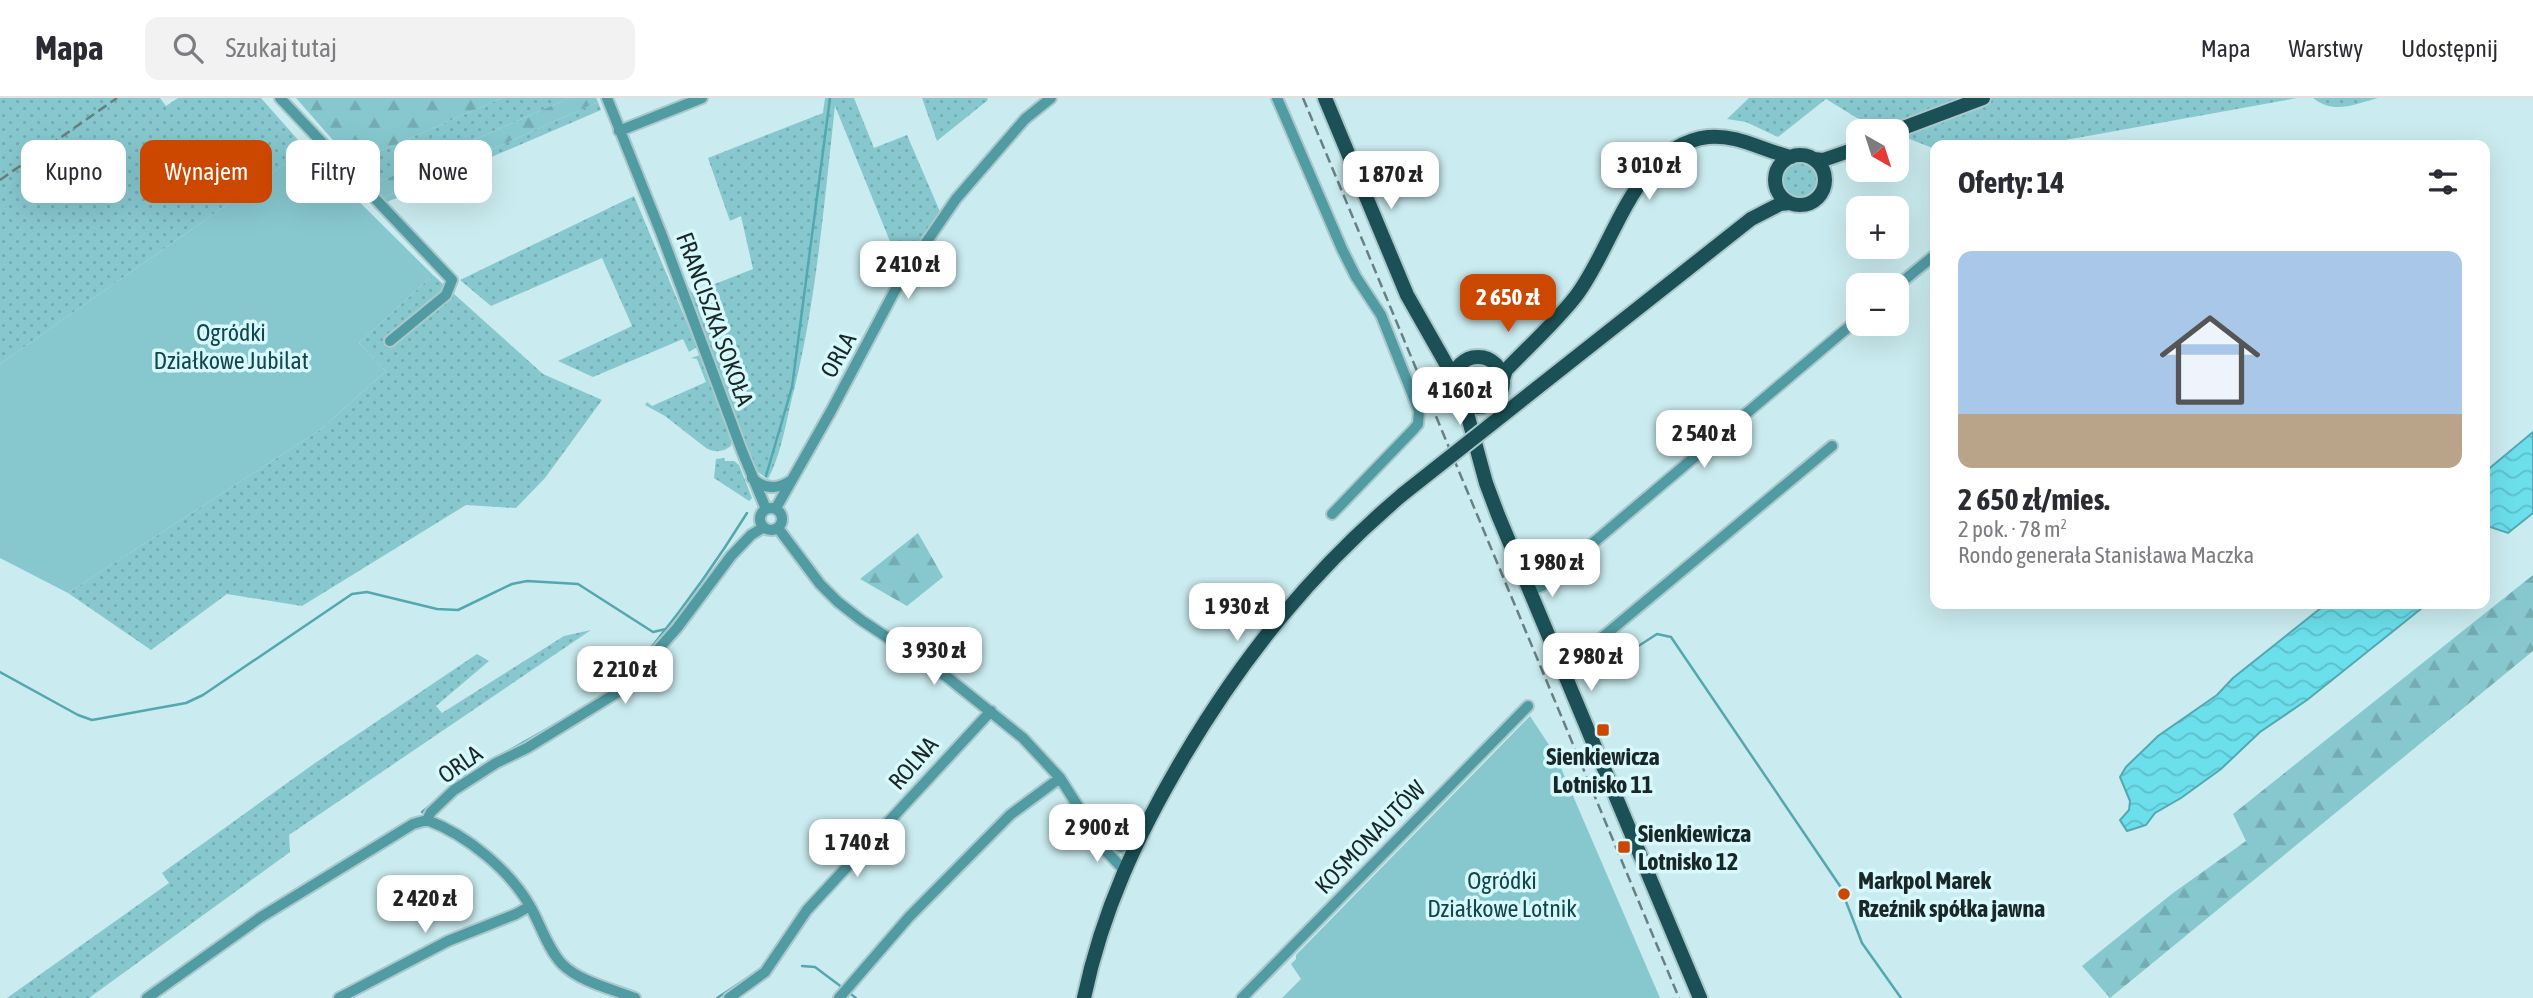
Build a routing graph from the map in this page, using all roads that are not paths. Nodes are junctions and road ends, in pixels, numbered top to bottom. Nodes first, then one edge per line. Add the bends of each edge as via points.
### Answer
1 (279, 98) edge
2 (607, 98) edge
3 (702, 98) edge
4 (1051, 98) edge
5 (1277, 98) edge
6 (1325, 98) edge
7 (1983, 98) edge
8 (1909, 126) edge
9 (619, 131) junction
10 (1754, 145) junction
11 (1846, 153) edge
12 (1791, 157) junction
13 (1846, 158) edge
14 (1814, 159) junction
15 (1776, 179) junction
16 (1825, 180) junction
17 (1790, 203) junction
18 (1751, 219) junction
19 (1930, 259) edge
20 (1909, 276) edge
21 (1846, 329) edge
22 (1432, 337) junction
23 (1536, 338) junction
24 (390, 341) dead end
25 (1468, 359) junction
26 (1490, 360) junction
27 (1453, 376) junction
28 (1503, 379) junction
29 (1464, 402) junction
30 (1487, 405) junction
31 (1476, 442) junction
32 (1832, 446) dead end
33 (752, 478) junction
34 (793, 479) junction
35 (771, 508) junction
36 (1332, 514) dead end
37 (764, 527) junction
38 (778, 528) junction
39 (1530, 591) junction
40 (1563, 670) junction
41 (1528, 706) dead end
42 (991, 711) junction
43 (1060, 778) junction
44 (427, 820) junction
45 (1102, 842) junction
46 (1136, 843) junction
47 (1124, 870) junction
48 (530, 906) junction
49 (147, 998) edge
50 (339, 998) edge
51 (635, 998) edge
52 (729, 998) edge
53 (839, 998) edge
54 (1084, 998) edge
55 (1242, 998) edge
56 (1699, 998) edge

1 - 24 street via 453,279 446,295
2 - 9 street, FRANCISZKA SOKOŁA
3 - 9 street
4 - 34 street, ORLA via 1025,119 957,199 901,279
5 - 36 street via 1342,249 1381,314 1420,418
6 - 22 main road via 1407,295
7 - 8 main road
9 - 33 street, FRANCISZKA SOKOŁA
10 - 12 main road
10 - 15 main road via 1773,165
10 - 23 main road via 1710,137 1683,144 1660,159 1638,187 1581,288
11 - 14 main road
12 - 14 main road
12 - 15 main road via 1781,164
13 - 16 main road
14 - 16 main road
15 - 17 main road via 1781,196
15 - 18 main road via 1772,194
16 - 17 main road via 1814,201
17 - 18 main road
18 - 46 main road, bridge via 1403,494 1330,561 1237,672
19 - 20 street
21 - 39 street via 1542,586
22 - 25 main road
22 - 27 main road
23 - 26 main road
23 - 28 main road
25 - 26 main road
25 - 27 main road
26 - 28 main road
27 - 29 main road via 1456,394
28 - 30 main road via 1501,391
29 - 30 main road
29 - 31 main road
30 - 31 main road via 1481,412
31 - 39 main road via 1486,483
32 - 40 street
33 - 34 street via 774,488
33 - 35 street, FRANCISZKA SOKOŁA
34 - 35 street, ORLA
35 - 37 street via 760,517
35 - 38 street via 782,517
37 - 38 street
37 - 44 street, ORLA via 731,556 623,689 454,790
38 - 42 street via 838,602
39 - 40 main road
40 - 56 main road
41 - 55 street, KOSMONAUTÓW
42 - 43 street
42 - 52 street, ROLNA via 807,910 771,965
43 - 45 street
43 - 53 street via 1010,815 909,917
44 - 48 street via 497,864
44 - 49 street, ORLA via 413,824 261,917
45 - 46 street via 1121,847
45 - 47 street
46 - 47 main road
47 - 54 main road via 1093,957
48 - 50 street via 448,941
48 - 51 street via 562,964 575,974

